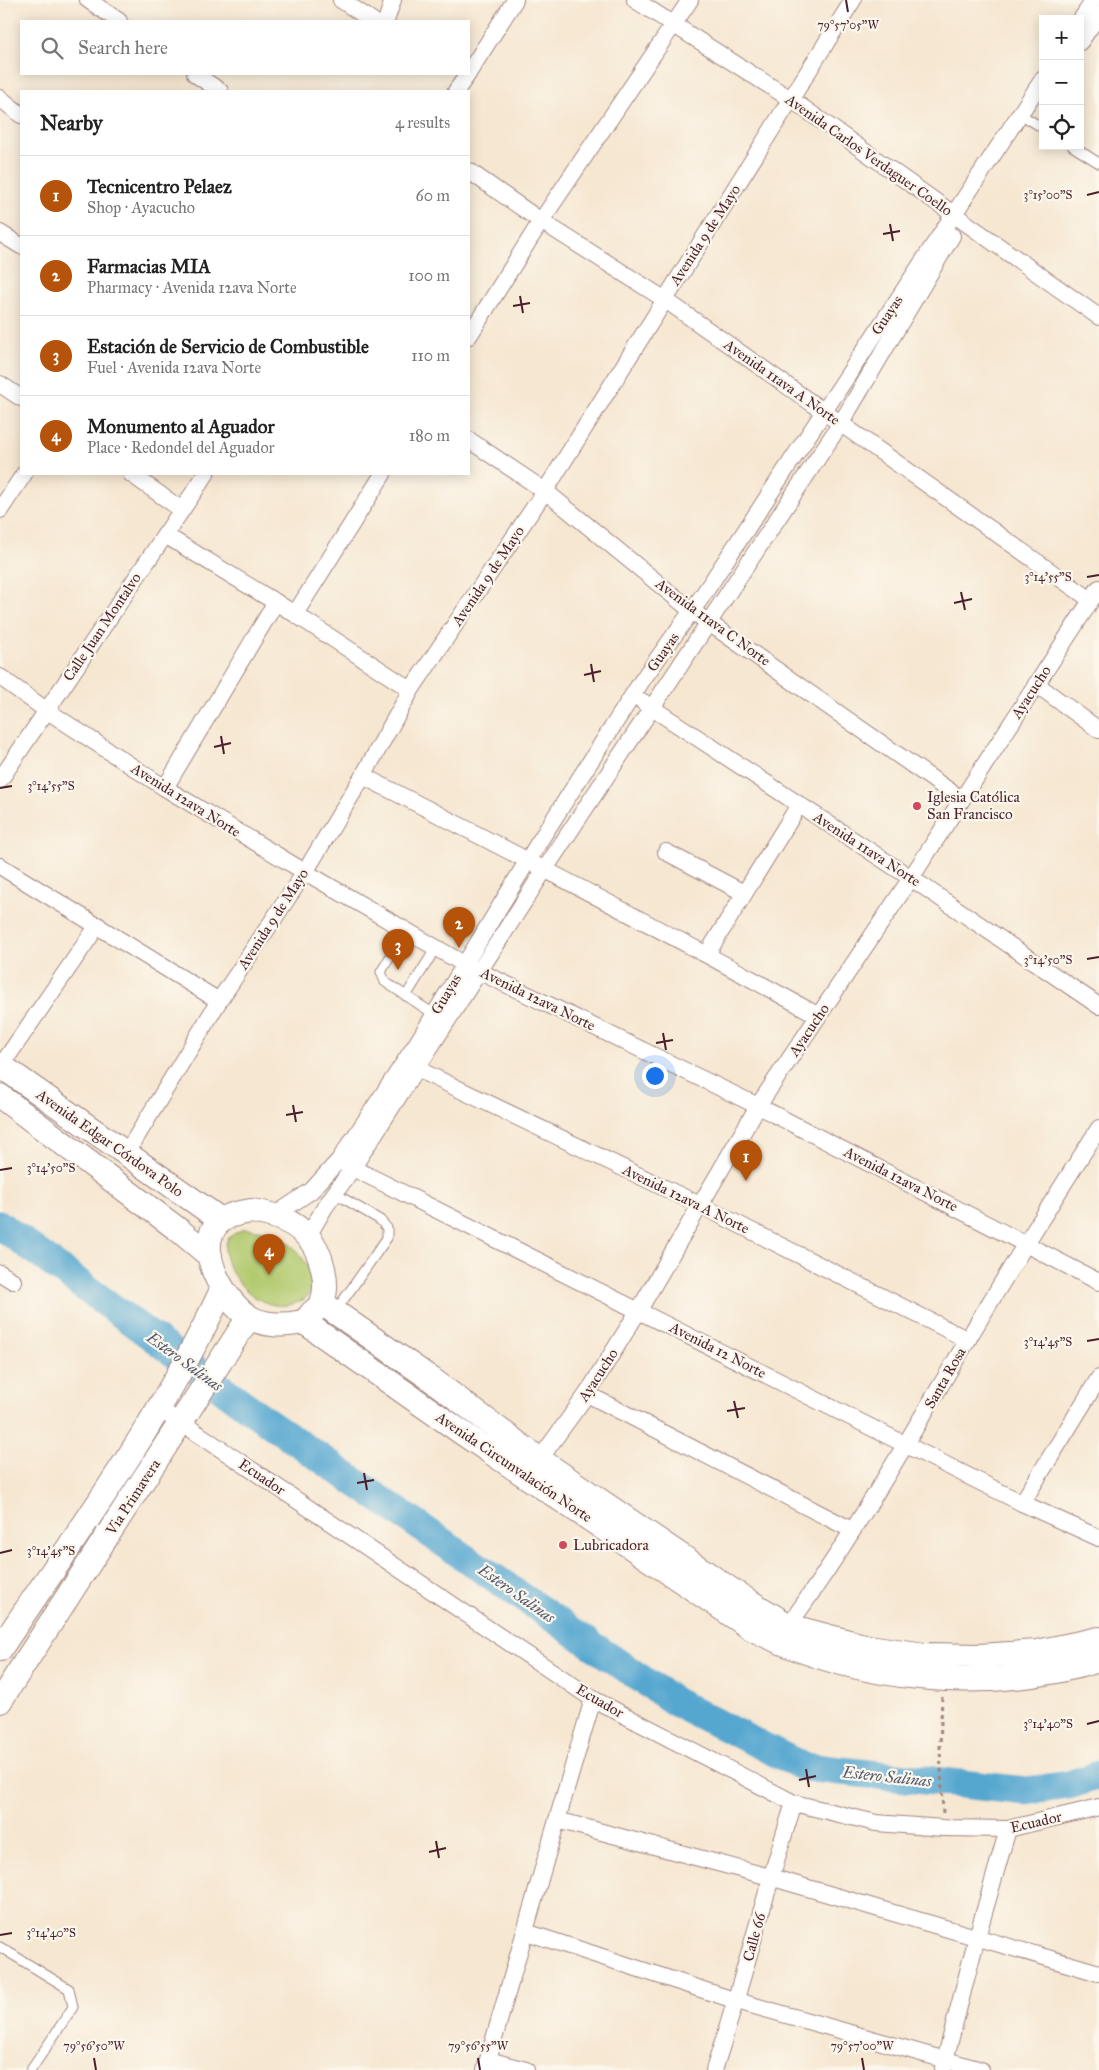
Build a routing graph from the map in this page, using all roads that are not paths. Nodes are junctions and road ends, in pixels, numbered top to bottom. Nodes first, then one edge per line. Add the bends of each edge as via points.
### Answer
1 (88, 0) edge
2 (341, 0) edge
3 (393, 0) edge
4 (516, 0) edge
5 (635, 0) edge
6 (690, 0) edge
7 (853, 0) edge
8 (1095, 5) edge
9 (1084, 17) edge
10 (118, 20) edge
11 (371, 20) edge
12 (386, 20) edge
13 (675, 24) junction
14 (1084, 32) edge
15 (470, 66) edge
16 (196, 75) edge
17 (1039, 86) edge
18 (219, 90) edge
19 (0, 98) edge
20 (792, 100) junction
21 (1039, 103) edge
22 (20, 113) edge
23 (1028, 119) junction
24 (1039, 126) edge
25 (1078, 150) edge
26 (1099, 163) edge
27 (470, 172) edge
28 (958, 218) junction
29 (541, 221) junction
30 (0, 233) edge
31 (20, 245) edge
32 (664, 299) junction
33 (1099, 317) edge
34 (470, 334) edge
35 (0, 384) edge
36 (20, 397) edge
37 (824, 412) junction
38 (841, 423) junction
39 (470, 441) edge
40 (23, 475) edge
41 (132, 475) edge
42 (205, 475) edge
43 (382, 475) edge
44 (545, 491) junction
45 (0, 510) edge
46 (182, 510) junction
47 (165, 535) junction
48 (1095, 594) edge
49 (276, 602) junction
50 (692, 610) junction
51 (295, 614) junction
52 (708, 621) junction
53 (0, 677) edge
54 (1036, 684) junction
55 (411, 690) junction
56 (632, 696) junction
57 (653, 708) junction
58 (46, 710) junction
59 (1099, 730) edge
60 (363, 776) junction
61 (0, 780) edge
62 (165, 788) junction
63 (961, 799) junction
64 (799, 805) junction
65 (666, 852) dead end
66 (528, 860) junction
67 (0, 866) edge
68 (545, 869) junction
69 (304, 872) junction
70 (911, 878) junction
71 (744, 893) junction
72 (98, 926) junction
73 (406, 930) junction
74 (436, 948) junction
75 (706, 954) junction
76 (464, 964) junction
77 (481, 971) junction
78 (406, 996) junction
79 (219, 1001) junction
80 (1099, 1006) edge
81 (434, 1014) junction
82 (819, 1016) junction
83 (411, 1064) junction
84 (0, 1066) edge
85 (0, 1096) edge
86 (758, 1106) junction
87 (1099, 1128) edge
88 (126, 1154) junction
89 (346, 1164) junction
90 (336, 1194) junction
91 (700, 1205) junction
92 (275, 1215) junction
93 (221, 1220) junction
94 (308, 1236) junction
95 (1026, 1243) junction
96 (210, 1256) junction
97 (1099, 1282) edge
98 (222, 1290) junction
99 (329, 1308) junction
100 (639, 1310) junction
101 (249, 1318) junction
102 (304, 1322) junction
103 (968, 1340) junction
104 (1099, 1378) edge
105 (586, 1394) junction
106 (158, 1409) junction
107 (182, 1423) junction
108 (906, 1444) junction
109 (533, 1468) junction
110 (1022, 1502) junction
111 (852, 1530) junction
112 (1099, 1538) edge
113 (783, 1634) junction
114 (1099, 1639) edge
115 (0, 1649) edge
116 (1099, 1660) edge
117 (593, 1699) junction
118 (0, 1702) edge
119 (794, 1803) junction
120 (1099, 1807) edge
121 (557, 1820) junction
122 (1008, 1829) junction
123 (770, 1877) junction
124 (526, 1932) junction
125 (977, 1937) junction
126 (0, 1946) edge
127 (1099, 1973) edge
128 (737, 2001) junction
129 (487, 2065) edge
130 (944, 2065) edge
131 (31, 2070) edge
132 (526, 2070) edge
133 (714, 2070) edge
134 (982, 2070) edge

1 - 10 street
2 - 11 street
3 - 12 street
4 - 15 street
5 - 13 street, Avenida Carlos Verdaguer Coello
6 - 13 street
7 - 20 street, Avenida 9 de Mayo
8 - 9 street
8 - 14 street
13 - 20 street, Avenida Carlos Verdaguer Coello
13 - 29 street
16 - 18 street
17 - 28 street, Guayas
19 - 22 street
20 - 28 street, Avenida Carlos Verdaguer Coello
20 - 32 street, Avenida 9 de Mayo
21 - 23 street, Guayas
23 - 24 lane
23 - 28 street, Guayas
25 - 26 lane
27 - 29 street, Avenida 11ava A Norte
28 - 33 street, Avenida Carlos Verdaguer Coello
28 - 37 street, Guayas
28 - 38 street, Guayas
29 - 32 street, Avenida 11ava A Norte
29 - 34 street
30 - 31 street
32 - 37 street, Avenida 11ava A Norte
32 - 44 street, Avenida 9 de Mayo
35 - 36 street
37 - 38 street, Avenida 11ava A Norte
37 - 50 street, Guayas
38 - 48 street, Avenida 11ava A Norte
38 - 52 street, Guayas
39 - 44 street, Avenida 11ava C Norte
40 - 45 street
41 - 46 street
42 - 46 street, Calle Juan Montalvo
43 - 51 street
44 - 50 street, Avenida 11ava C Norte
44 - 55 street, Avenida 9 de Mayo
46 - 47 street, Calle Juan Montalvo
47 - 49 street
47 - 58 street, Calle Juan Montalvo
48 - 54 street, Ayacucho
49 - 51 street
49 - 62 street
50 - 52 street, Avenida 11ava C Norte
50 - 56 street, Guayas
51 - 55 street
52 - 57 street, Guayas
52 - 63 street, Avenida 11ava C Norte
53 - 58 street, Avenida 12ava Norte
54 - 59 street
54 - 63 street, Ayacucho
55 - 60 street, Avenida 9 de Mayo
56 - 57 street, Avenida 11ava Norte
56 - 66 street, Guayas
57 - 64 street, Avenida 11ava Norte
57 - 68 street, Guayas
58 - 61 street, Calle Juan Montalvo
58 - 62 street, Avenida 12ava Norte
60 - 66 street
60 - 69 street, Avenida 9 de Mayo
62 - 69 street, Avenida 12ava Norte
63 - 70 street, Ayacucho
64 - 70 street, Avenida 11ava Norte
64 - 71 street
65 - 71 street
66 - 68 street
66 - 76 street, Guayas
67 - 72 street
68 - 75 street
68 - 77 street, Guayas
69 - 73 street, Avenida 12ava Norte
69 - 79 street, Avenida 9 de Mayo
70 - 80 street, Avenida 11ava Norte
70 - 82 street, Ayacucho
71 - 75 street
72 - 79 street
72 - 84 street
73 - 74 street, Avenida 12ava Norte
73 - 78 lane via 381,972 385,982
74 - 76 street, Avenida 12ava Norte
74 - 78 lane
75 - 82 street
76 - 77 street, Avenida 12ava Norte
76 - 81 street, Guayas
77 - 83 street, Guayas
77 - 86 street, Avenida 12ava Norte
78 - 81 lane
79 - 88 street, Avenida 9 de Mayo
81 - 83 street, Guayas
82 - 86 street, Ayacucho
83 - 89 street, Guayas
83 - 91 street, Avenida 12ava A Norte
84 - 88 main road, Avenida Edgar Córdova Polo
85 - 96 main road, Avenida Edgar Córdova Polo
86 - 91 street, Ayacucho
86 - 95 street, Avenida 12ava Norte
87 - 95 street, Santa Rosa
88 - 93 main road, Avenida Edgar Córdova Polo
89 - 90 street, Guayas
89 - 92 street, Guayas
89 - 100 street, Avenida 12 Norte
90 - 94 street, Guayas
90 - 99 lane via 380,1220 387,1228 387,1238
91 - 100 street, Ayacucho
91 - 103 street, Avenida 12ava A Norte
92 - 93 main road via 251,1211
92 - 94 main road
93 - 96 main road via 210,1236
94 - 99 main road via 321,1262
95 - 97 street, Avenida 12ava Norte
95 - 103 street, Santa Rosa
96 - 98 main road
98 - 101 main road
98 - 106 main road, Via Primavera via 204,1330
99 - 102 main road
99 - 109 main road, Avenida Circunvalación Norte
100 - 105 street, Ayacucho
100 - 108 street, Avenida 12 Norte
101 - 102 main road via 265,1323
101 - 107 main road, Via Primavera
102 - 109 main road, Avenida Circunvalación Norte
103 - 108 street, Santa Rosa
104 - 110 street
105 - 109 street, Ayacucho
105 - 111 street
106 - 107 street, Ecuador
106 - 115 main road, Via Primavera
107 - 117 street, Ecuador
107 - 118 main road, Via Primavera
108 - 110 street, Avenida 12 Norte
108 - 111 street, Santa Rosa
109 - 113 main road, Avenida Circunvalación Norte via 734,1592
110 - 112 street, Avenida 12 Norte
111 - 113 street, Santa Rosa
113 - 114 main road, Avenida Circunvalación Norte via 925,1655 980,1656 1037,1652
113 - 116 main road, Avenida Circunvalación Norte via 825,1658 943,1679 1004,1679
117 - 119 street, Ecuador
117 - 121 street
119 - 122 street, Ecuador via 876,1823
119 - 123 street, Calle 66
120 - 122 street, Ecuador
121 - 123 street
121 - 124 street
122 - 125 street
123 - 125 street
123 - 128 street, Calle 66
124 - 128 street
124 - 129 street
125 - 127 street
125 - 130 street
126 - 131 lane via 69,1989 73,2007
128 - 130 street
128 - 133 street, Calle 66
129 - 132 street
130 - 134 street

